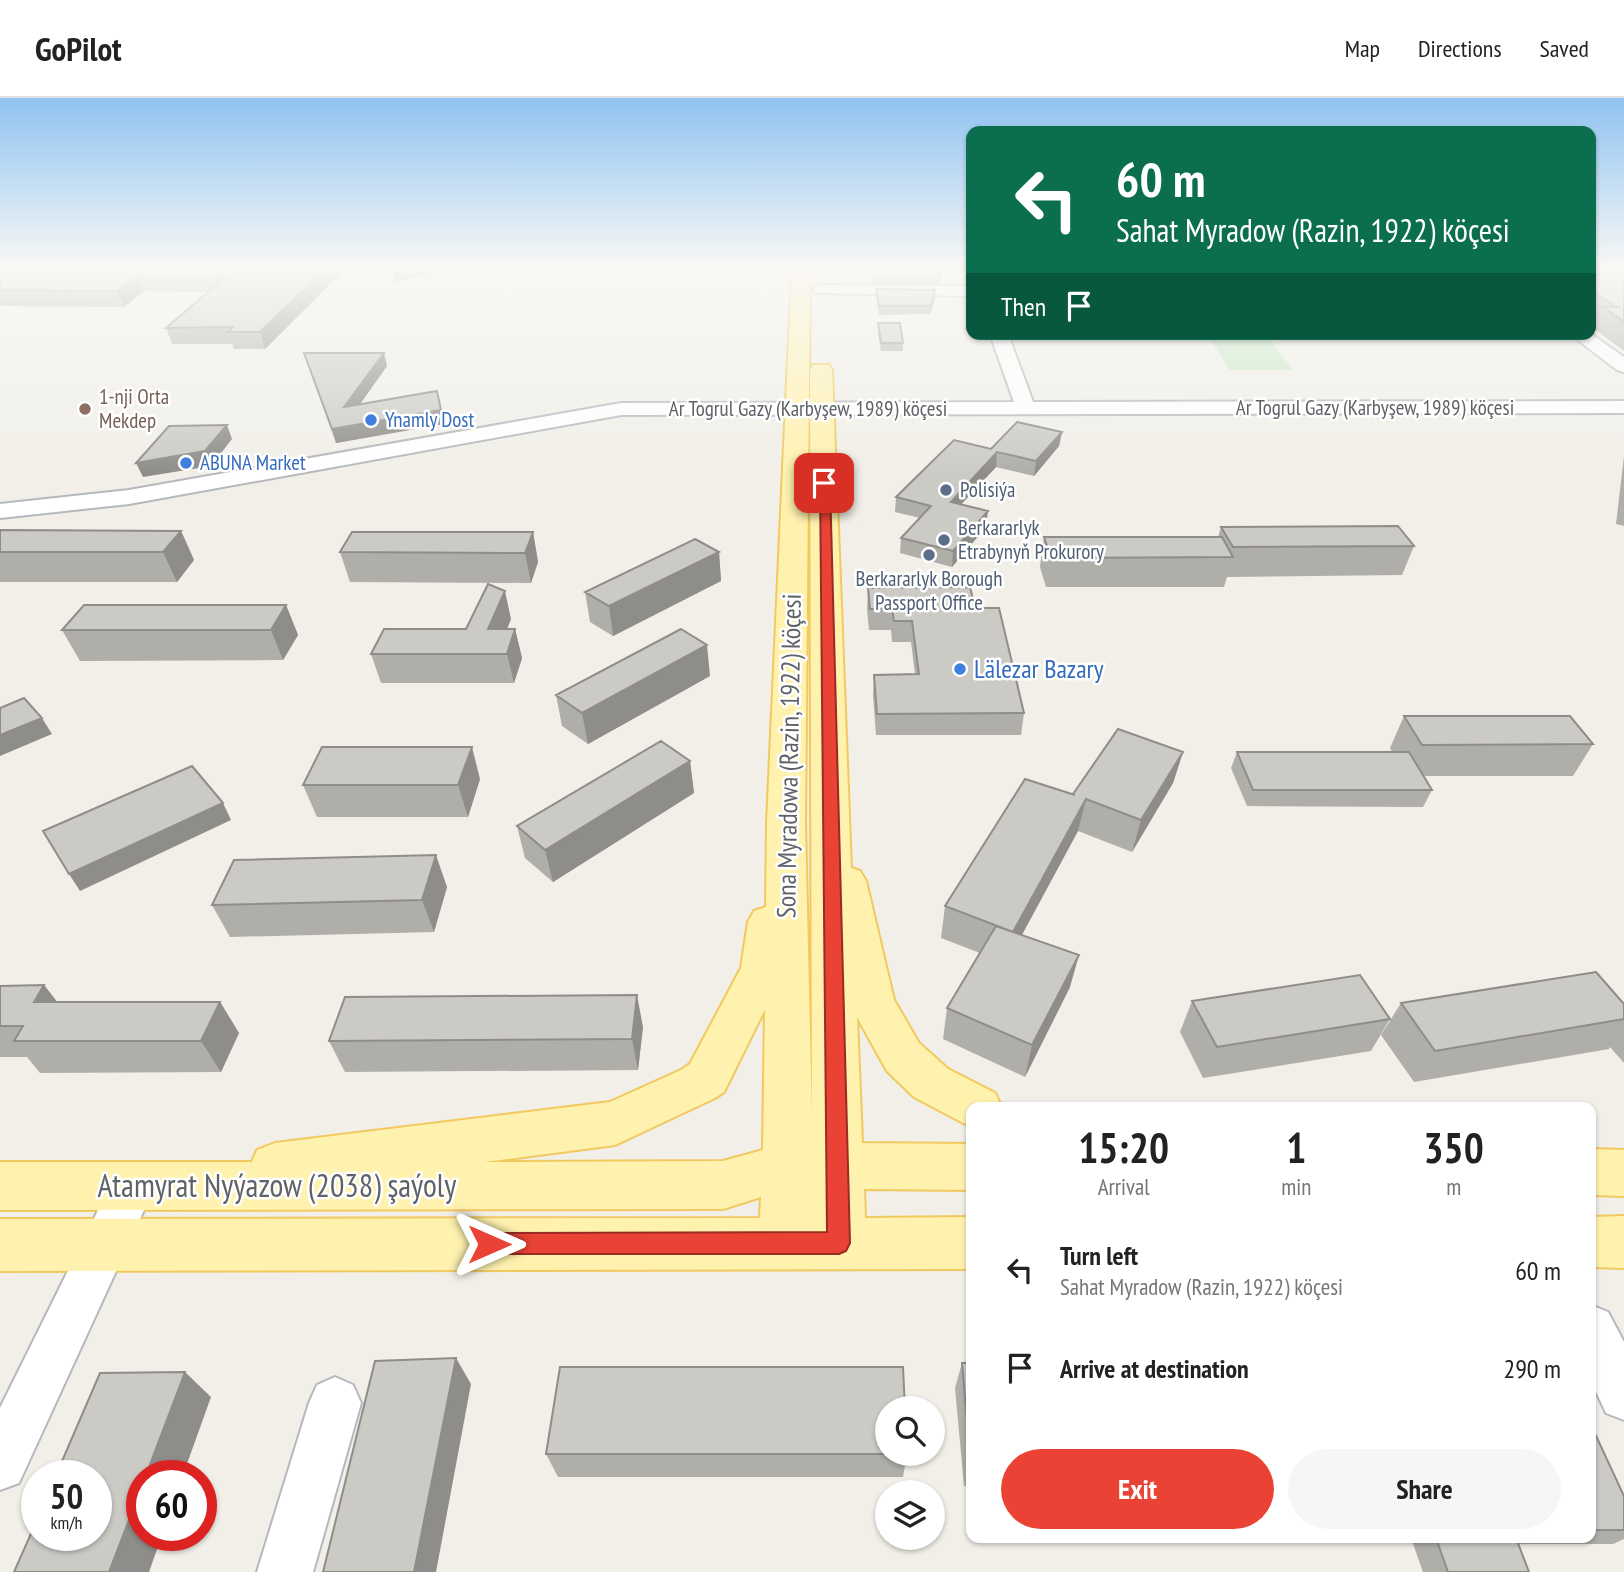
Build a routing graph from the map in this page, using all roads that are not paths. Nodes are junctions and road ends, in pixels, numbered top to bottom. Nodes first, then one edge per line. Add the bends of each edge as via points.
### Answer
1 (812, 338) edge
2 (1001, 340) edge
3 (1587, 340) edge
4 (1624, 366) edge
5 (1624, 407) edge
6 (808, 409) junction
7 (1026, 409) junction
8 (0, 511) edge
9 (808, 824) junction
10 (967, 1102) edge
11 (788, 1166) junction
12 (837, 1166) junction
13 (966, 1167) edge
14 (1596, 1172) edge
15 (1624, 1172) edge
16 (0, 1186) edge
17 (133, 1186) junction
18 (1596, 1242) edge
19 (1624, 1242) edge
20 (785, 1243) junction
21 (839, 1243) junction
22 (966, 1243) edge
23 (0, 1245) edge
24 (105, 1245) junction
25 (1596, 1339) edge
26 (1624, 1395) edge
27 (335, 1403) dead end
28 (0, 1464) edge
29 (285, 1572) edge

1 - 6 main road, Sona Myradowa (Razin, 1922) köçesi
2 - 7 street
3 - 4 street
5 - 7 street, Ar Togrul Gazy (Karbyşew, 1989) köçesi
6 - 7 street, Ar Togrul Gazy (Karbyşew, 1989) köçesi
6 - 8 street, Ar Togrul Gazy (Karbyşew, 1989) köçesi via 621,409 129,497
6 - 9 main road, Sona Myradowa (Razin, 1922) köçesi
9 - 10 main road via 852,899 872,1003 902,1057 931,1083
9 - 11 main road, Sona Myradowa (Razin, 1922) köçesi
9 - 12 main road
9 - 17 main road via 763,968 707,1077 698,1084 615,1123
11 - 12 main road, Atamyrat Nyýazow (2038) şaýoly
11 - 17 main road, Atamyrat Nyýazow (2038) şaýoly via 723,1185
11 - 20 main road, Sona Myradowa (Razin, 1922) köçesi
12 - 13 main road, Atamyrat Nyýazow (2038) şaýoly
12 - 21 main road
14 - 15 main road
16 - 17 main road, Atamyrat Nyýazow (2038) şaýoly
17 - 24 street
18 - 19 main road
20 - 21 main road, Atamyrat Nyýazow (2038) şaýoly
20 - 24 main road, Atamyrat Nyýazow (2038) şaýoly
21 - 22 main road, Atamyrat Nyýazow (2038) şaýoly
23 - 24 main road, Atamyrat Nyýazow (2038) şaýoly
24 - 28 street
25 - 26 street
27 - 29 street

